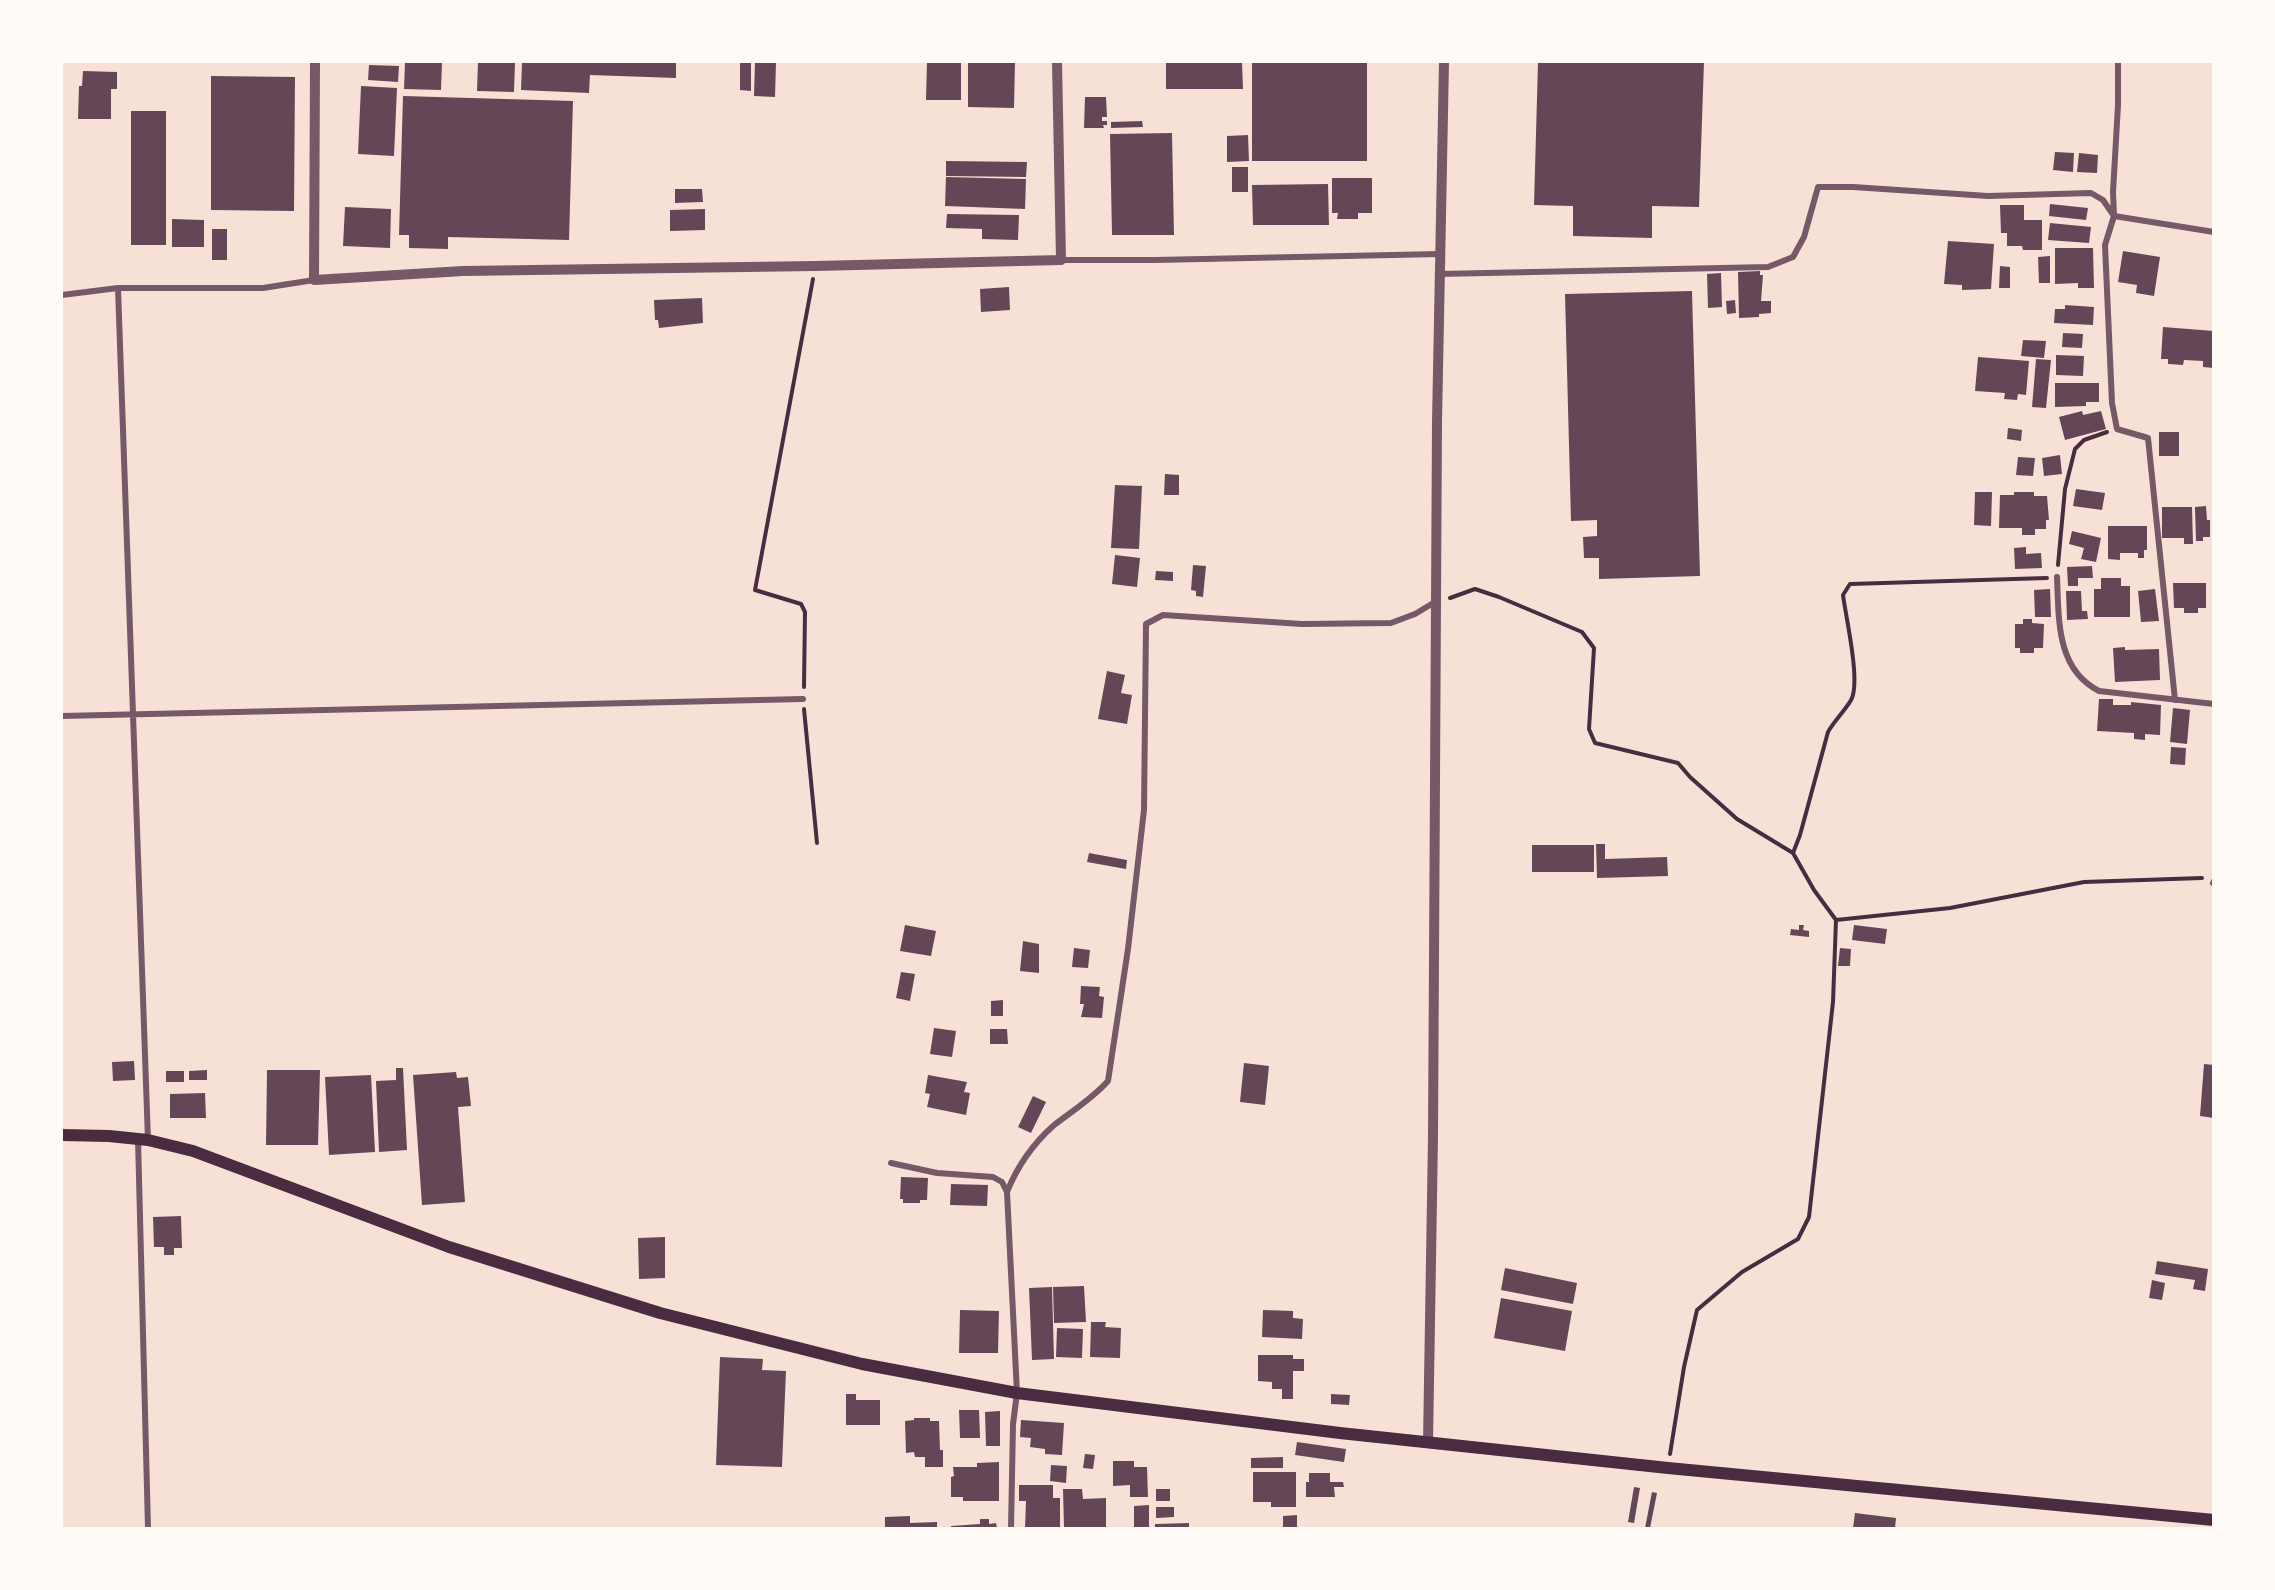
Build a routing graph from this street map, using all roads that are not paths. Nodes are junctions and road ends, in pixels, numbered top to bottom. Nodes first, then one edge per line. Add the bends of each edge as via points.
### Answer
1 (315, 62) edge
2 (1057, 62) edge
3 (1444, 62) edge
4 (2118, 62) edge
5 (2114, 216) junction
6 (2214, 232) edge
7 (1440, 254) junction
8 (1061, 260) junction
9 (1439, 274) junction
10 (314, 280) junction
11 (118, 288) junction
12 (62, 295) edge
13 (2057, 577) road end
14 (1435, 603) junction
15 (803, 699) road end
16 (2175, 700) junction
17 (2214, 704) edge
18 (133, 715) junction
19 (62, 716) edge
20 (62, 1135) edge
21 (143, 1140) junction
22 (891, 1163) dead end
23 (1007, 1192) junction
24 (1017, 1393) junction
25 (1428, 1443) junction
26 (2214, 1520) edge
27 (148, 1528) edge
28 (1011, 1528) edge

1 - 10 street
2 - 8 street
3 - 7 street
4 - 5 street
5 - 6 street
5 - 9 street via 2103,200 2091,193 1988,196 1818,187 1804,237 1793,257 1768,267
5 - 16 street via 2105,245 2112,403 2117,429 2148,438
7 - 8 street
7 - 9 street
8 - 10 street via 463,271
9 - 14 street
10 - 11 street via 262,288
11 - 12 street
11 - 18 street
13 - 16 street via 2060,639 2076,674 2085,684 2099,691
14 - 23 street via 1391,623 1302,624 1163,615 1146,624 1144,810 1108,1081 1032,1147
14 - 25 street
15 - 18 street
16 - 17 street
18 - 19 street
18 - 21 street
20 - 21 main road
21 - 24 main road via 193,1151 449,1247 660,1313 861,1364
21 - 27 street
22 - 23 street via 937,1173 993,1177 1002,1182
23 - 24 street
24 - 25 main road
24 - 28 street
25 - 26 main road

